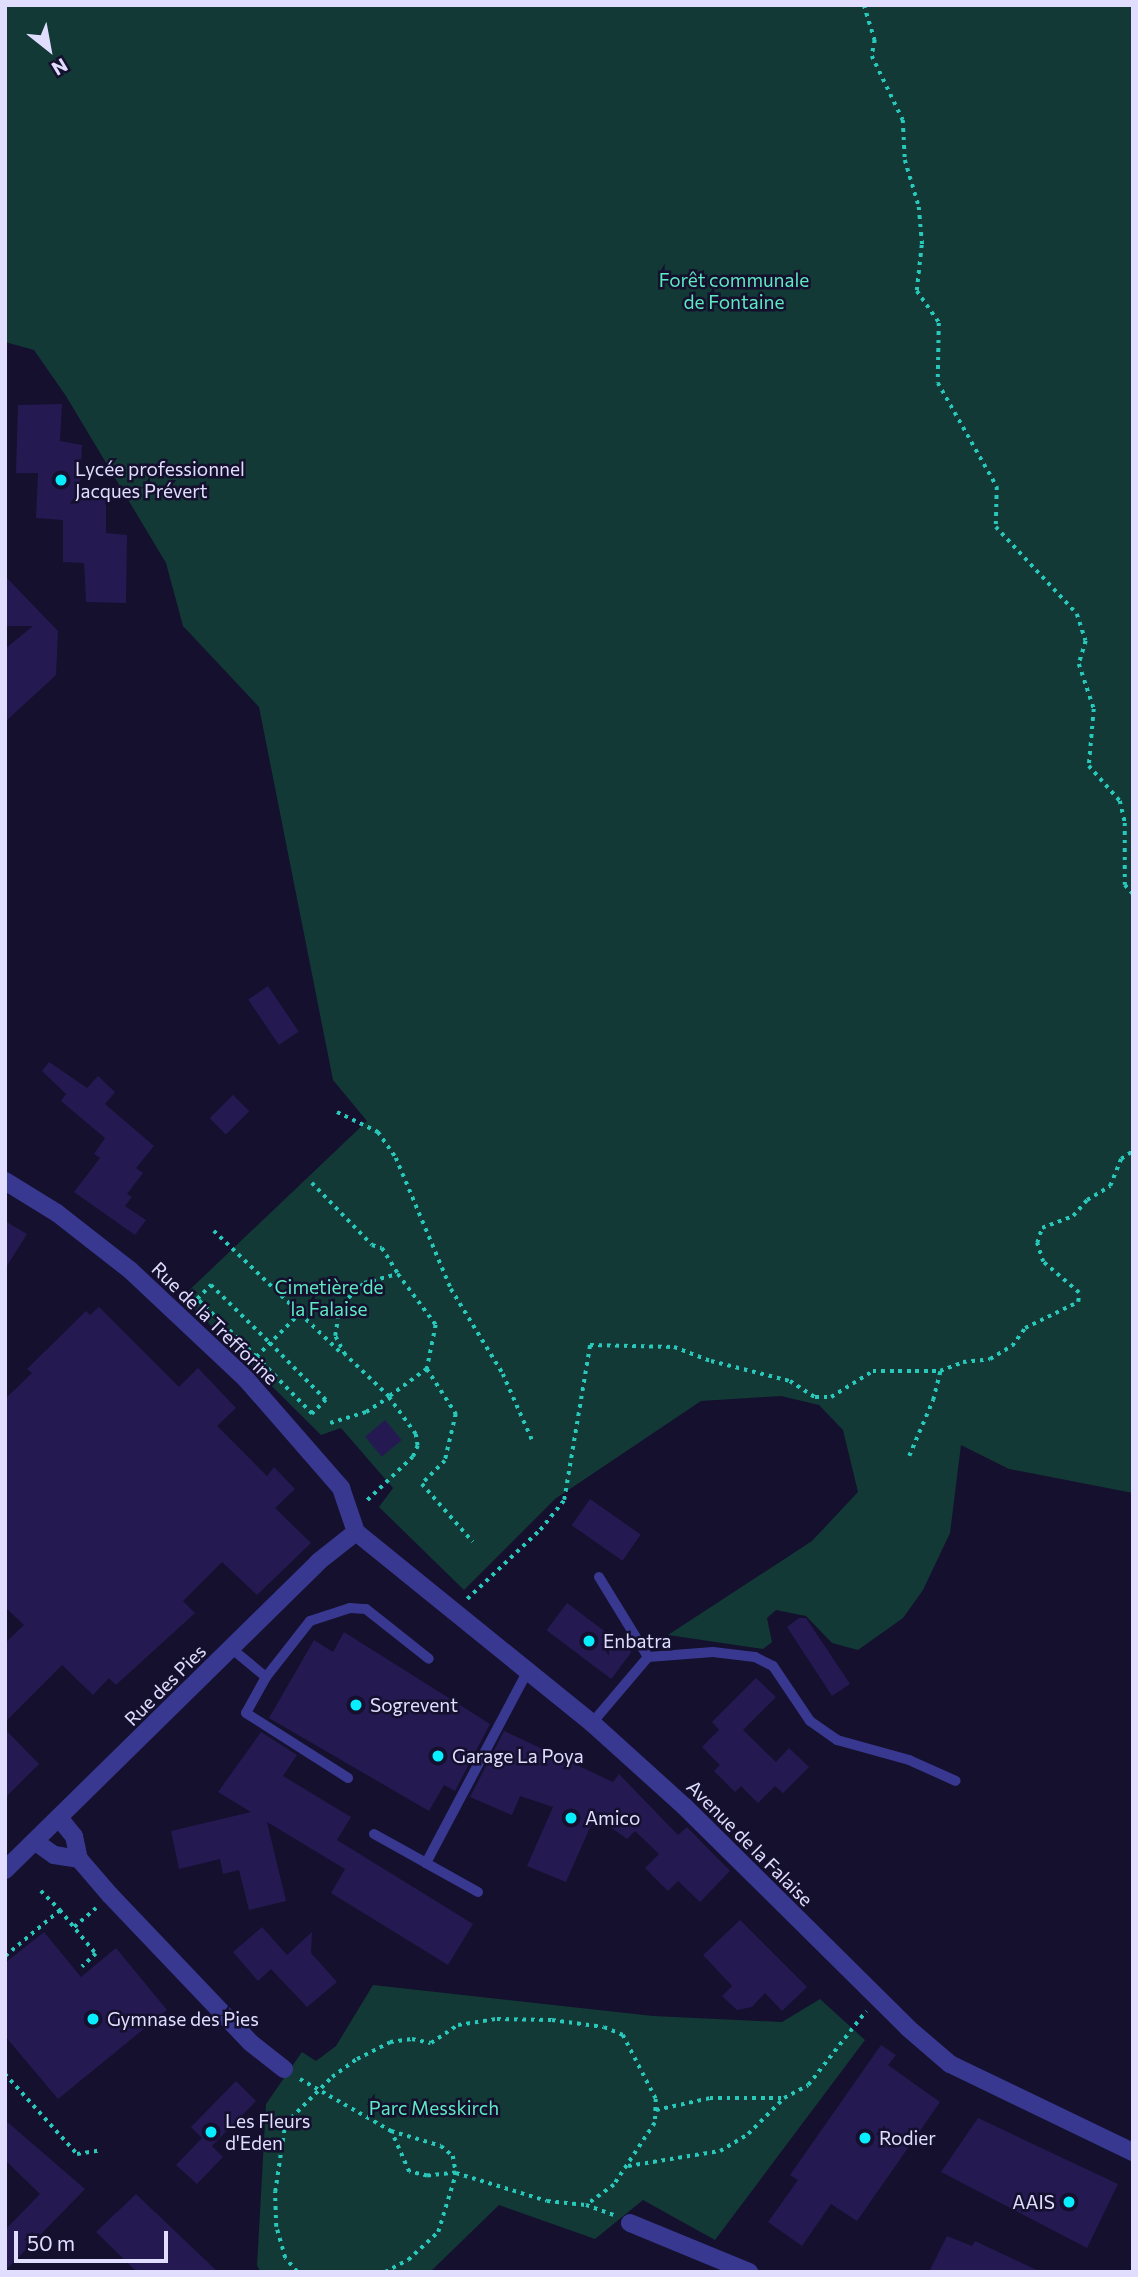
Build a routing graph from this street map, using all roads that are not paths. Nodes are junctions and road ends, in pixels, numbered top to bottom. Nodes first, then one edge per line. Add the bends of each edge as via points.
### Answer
1 (5, 1181) edge
2 (356, 1532) junction
3 (599, 1577) dead end
4 (232, 1649) junction
5 (649, 1657) junction
6 (429, 1659) dead end
7 (527, 1672) junction
8 (266, 1677) junction
9 (593, 1723) junction
10 (348, 1778) dead end
11 (957, 1781) dead end
12 (60, 1819) junction
13 (374, 1834) dead end
14 (37, 1843) junction
15 (79, 1859) junction
16 (426, 1863) junction
17 (5, 1870) edge
18 (478, 1892) dead end
19 (284, 2069) road end
20 (1133, 2152) edge
21 (630, 2223) road end
22 (749, 2272) edge

1 - 2 street, Rue de la Trefforine via 57,1213 130,1270 246,1379 341,1488
2 - 4 street, Rue des Pies via 318,1562
2 - 7 street, Avenue de la Falaise
3 - 5 lane
4 - 8 lane
4 - 12 street, Rue des Pies
5 - 9 lane
5 - 11 lane via 713,1653 755,1657 773,1666 810,1721 837,1740 909,1760
6 - 8 lane via 366,1609 350,1608 310,1621
7 - 9 street, Avenue de la Falaise
7 - 16 lane
8 - 10 lane via 246,1713
9 - 20 street, Avenue de la Falaise via 950,2064
12 - 14 street, Rue des Pies
12 - 15 street via 74,1836
13 - 16 lane
14 - 15 street via 54,1855
14 - 17 street, Rue des Pies
15 - 19 street via 251,2043
16 - 18 lane
21 - 22 street

